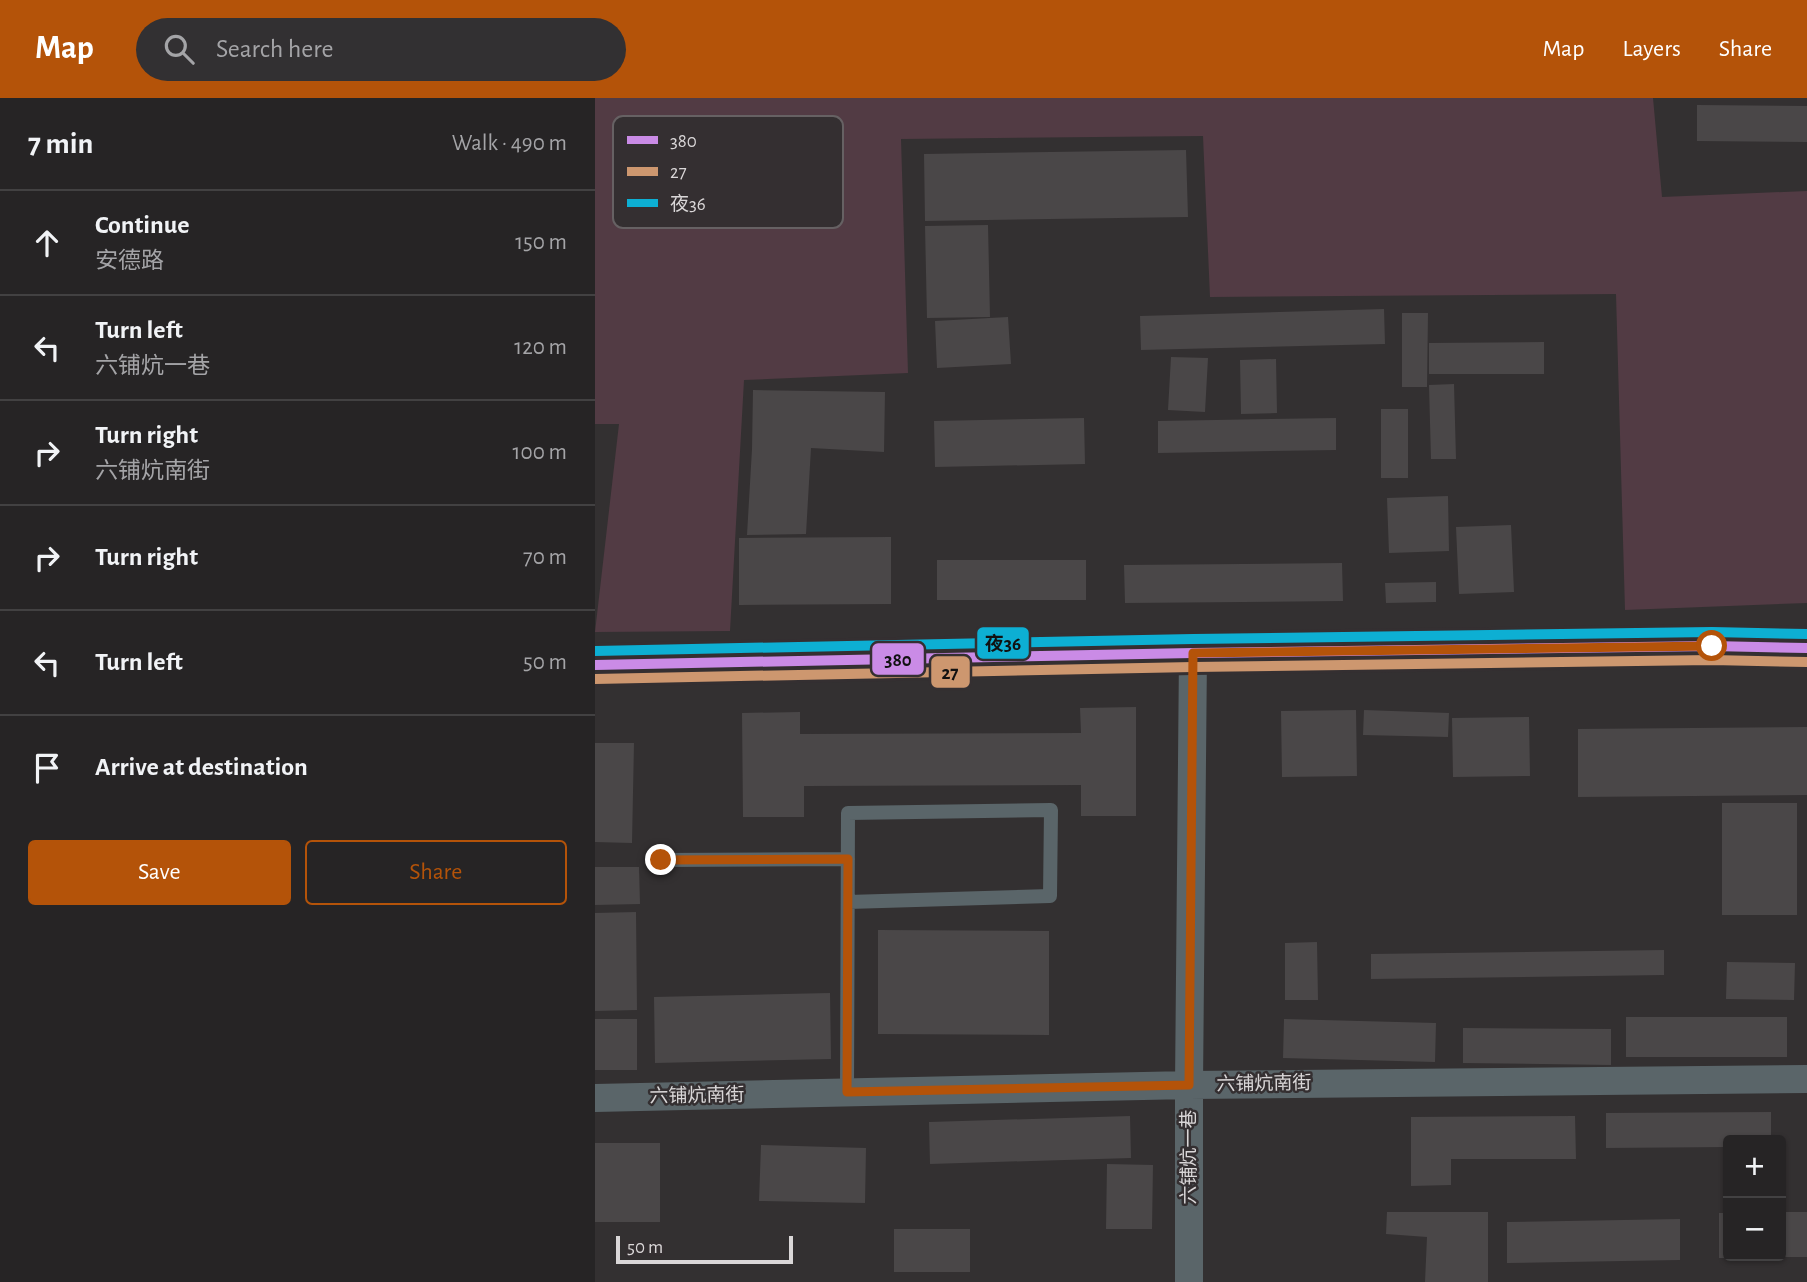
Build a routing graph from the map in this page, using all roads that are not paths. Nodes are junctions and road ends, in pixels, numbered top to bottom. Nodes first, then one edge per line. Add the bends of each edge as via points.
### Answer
1 (1807, 648) edge
2 (1193, 653) junction
3 (595, 665) edge
4 (848, 859) junction
5 (661, 860) dead end
6 (848, 902) junction
7 (1807, 1079) edge
8 (1189, 1085) junction
9 (847, 1092) junction
10 (595, 1098) edge
11 (1189, 1282) edge

1 - 2 street
2 - 3 street
2 - 8 street, 六铺炕一巷
4 - 5 lane
4 - 6 lane
4 - 6 lane via 848,813 1051,810 1050,896
6 - 9 lane
7 - 8 street, 六铺炕南街
8 - 9 street, 六铺炕南街
8 - 11 street, 六铺炕一巷
9 - 10 street, 六铺炕南街

